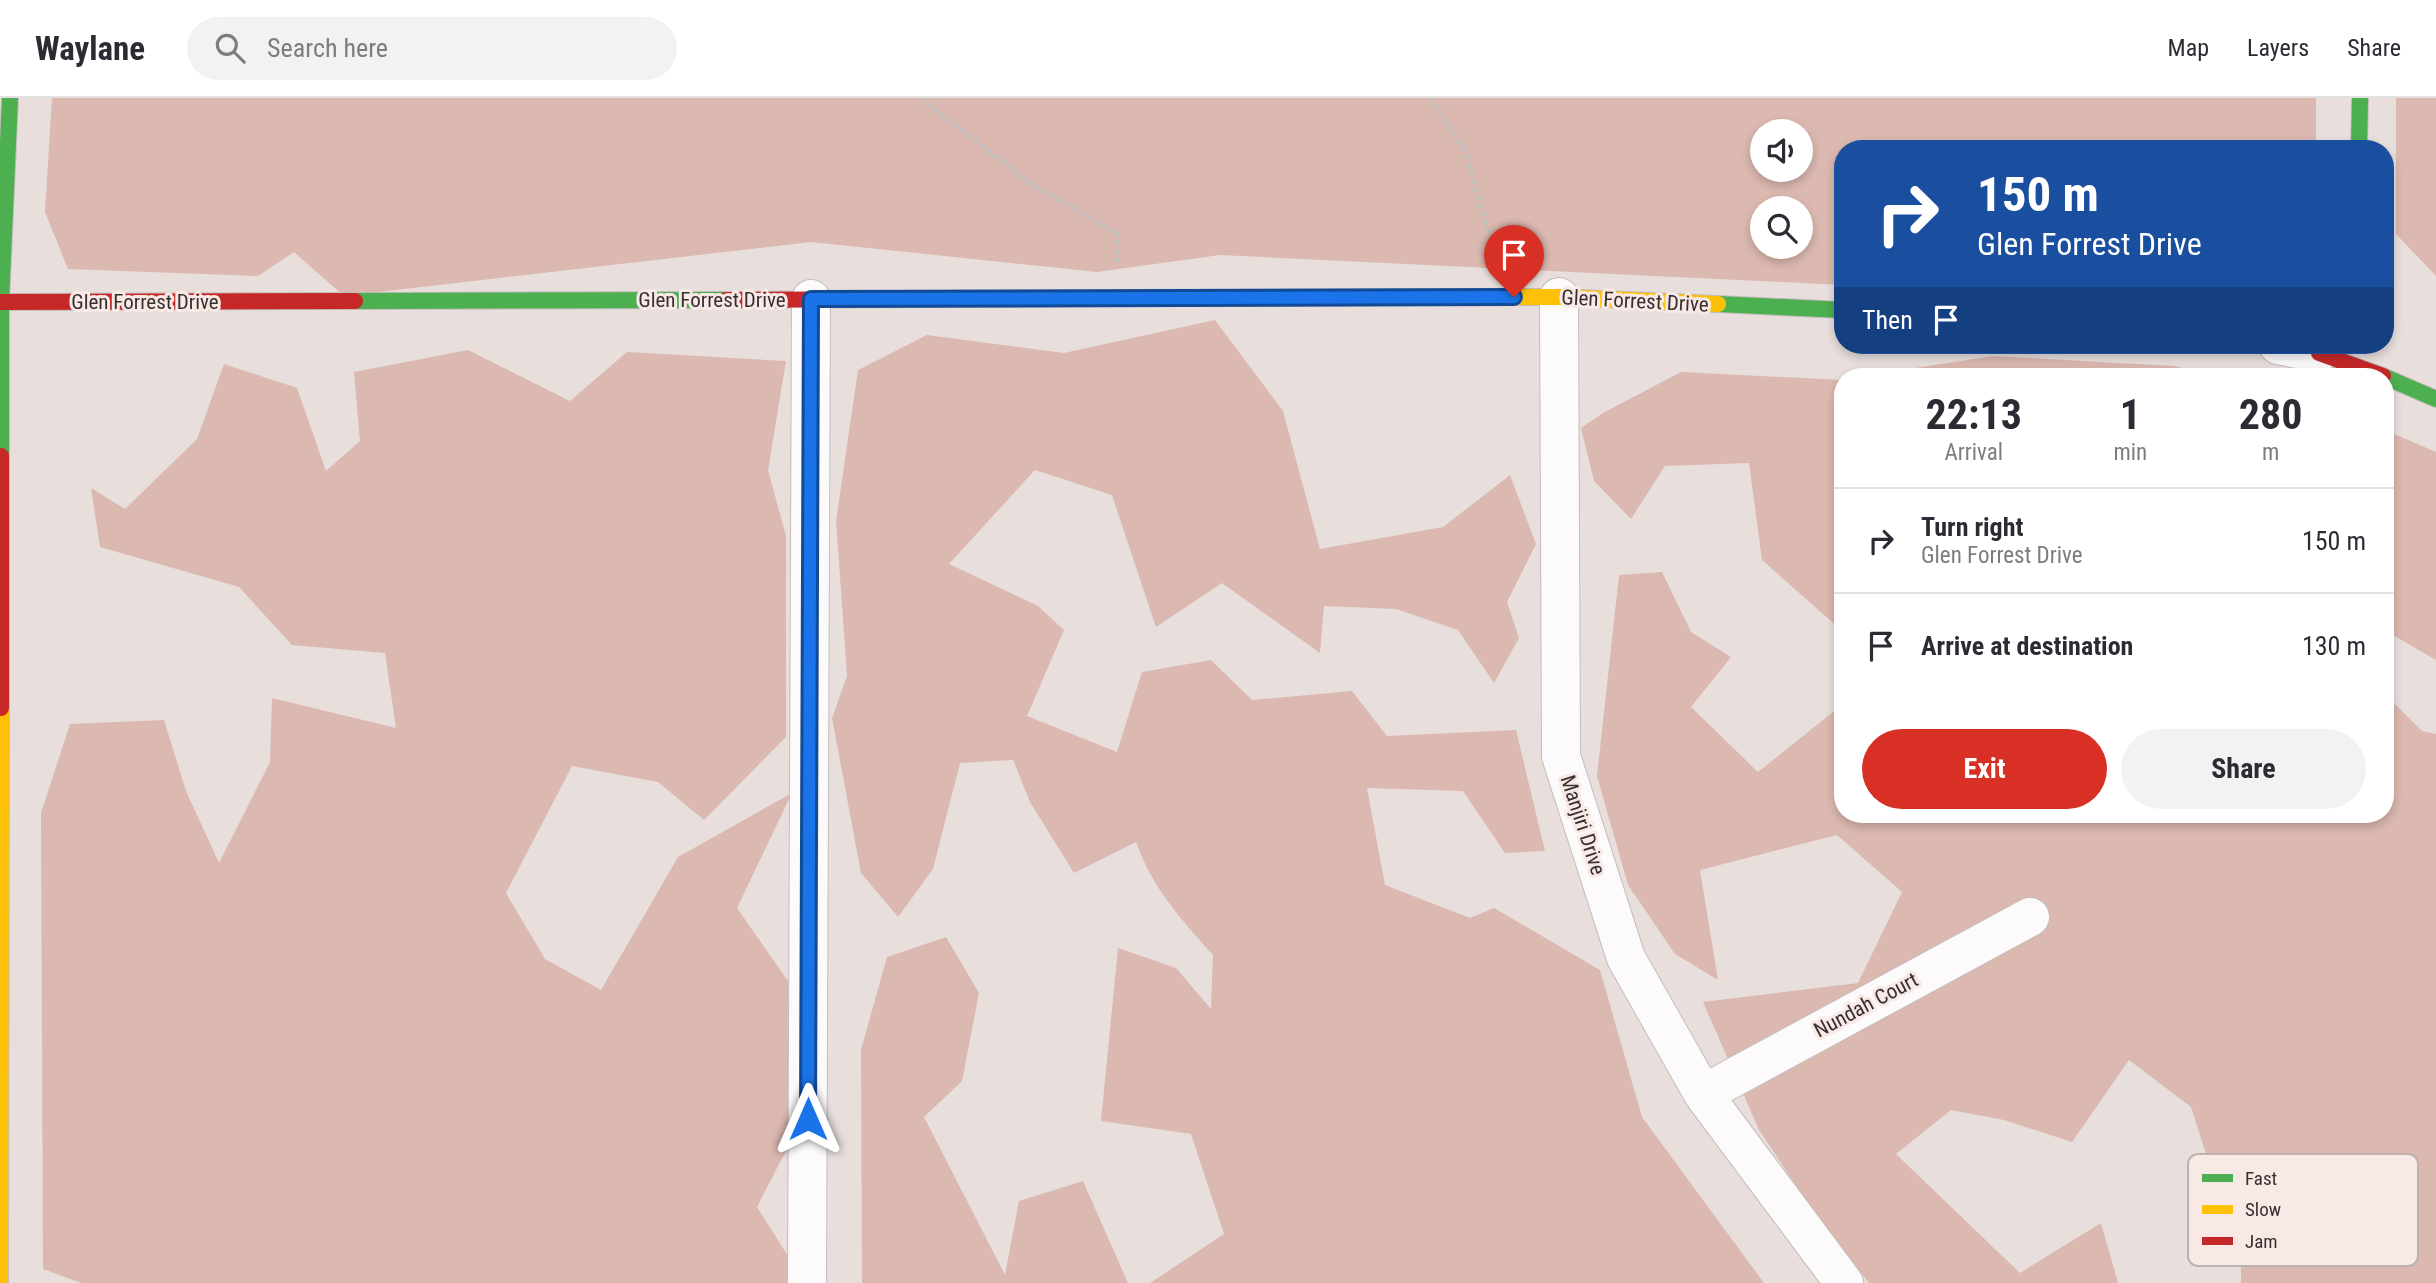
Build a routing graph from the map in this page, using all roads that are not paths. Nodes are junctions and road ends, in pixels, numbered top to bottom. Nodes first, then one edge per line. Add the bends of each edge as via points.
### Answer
1 (10, 98) edge
2 (2360, 98) edge
3 (2359, 140) edge
4 (1559, 297) junction
5 (811, 299) junction
6 (1, 302) edge
7 (1834, 310) edge
8 (2337, 354) edge
9 (2371, 368) edge
10 (2394, 381) edge
11 (2436, 399) edge
12 (2030, 917) dead end
13 (1703, 1094) junction
14 (1, 1283) edge
15 (807, 1283) edge
16 (1844, 1283) edge

1 - 6 street
2 - 3 street
4 - 5 street, Glen Forrest Drive
4 - 7 street, Glen Forrest Drive
4 - 13 street, Manjiri Drive via 1561,756 1626,958
5 - 6 street, Glen Forrest Drive
5 - 15 street
6 - 14 street
8 - 9 street
10 - 11 street
12 - 13 street, Nundah Court
13 - 16 street, Manjiri Drive

